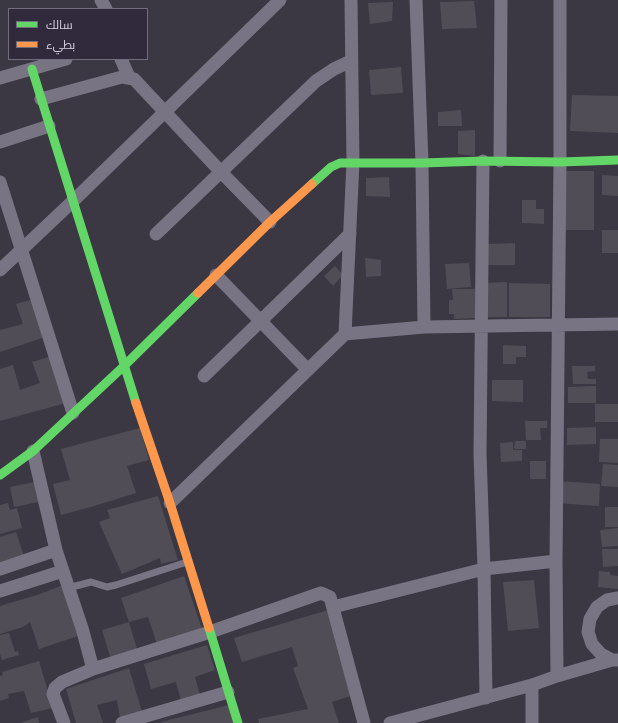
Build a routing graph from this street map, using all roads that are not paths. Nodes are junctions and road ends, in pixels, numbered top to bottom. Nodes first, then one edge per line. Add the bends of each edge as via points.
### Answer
1 (280, 0) edge
2 (351, 0) edge
3 (416, 0) edge
4 (501, 0) edge
5 (560, 0) edge
6 (63, 60) edge
7 (121, 60) edge
8 (351, 61) junction
9 (32, 69) junction
10 (129, 77) junction
11 (0, 78) edge
12 (41, 99) junction
13 (165, 112) junction
14 (50, 126) junction
15 (0, 142) edge
16 (618, 160) edge
17 (483, 161) junction
18 (500, 161) junction
19 (353, 162) junction
20 (422, 162) junction
21 (560, 162) junction
22 (221, 172) junction
23 (0, 182) edge
24 (74, 202) junction
25 (270, 222) junction
26 (156, 234) dead end
27 (350, 234) junction
28 (22, 250) junction
29 (0, 270) edge
30 (216, 275) junction
31 (261, 321) junction
32 (618, 324) edge
33 (558, 325) junction
34 (481, 326) junction
35 (424, 327) junction
36 (345, 334) junction
37 (124, 366) junction
38 (308, 370) junction
39 (204, 376) dead end
40 (73, 413) junction
41 (33, 450) junction
42 (0, 475) edge
43 (170, 503) junction
44 (56, 550) junction
45 (188, 561) junction
46 (556, 561) junction
47 (0, 569) edge
48 (484, 569) junction
49 (63, 571) junction
50 (68, 588) junction
51 (0, 591) edge
52 (618, 598) edge
53 (333, 607) junction
54 (210, 632) junction
55 (615, 660) edge
56 (92, 669) junction
57 (557, 676) junction
58 (532, 685) junction
59 (228, 692) junction
60 (486, 698) junction
61 (64, 723) edge
62 (122, 723) edge
63 (238, 723) edge
64 (364, 723) edge
65 (390, 723) edge
66 (532, 723) edge

1 - 13 street
2 - 8 street
3 - 20 street
4 - 18 street
5 - 21 street
6 - 9 street
7 - 10 street
8 - 19 street
8 - 22 street via 316,81
9 - 11 street
9 - 12 street
10 - 12 street
10 - 13 street via 134,79
12 - 14 street
13 - 22 street
13 - 24 street
14 - 15 street
14 - 24 street
16 - 21 street
17 - 18 street
17 - 20 street
17 - 34 street
18 - 21 street
19 - 20 street
19 - 25 street via 331,167
19 - 27 street
20 - 35 street
21 - 33 street
22 - 25 street
22 - 26 street
23 - 28 street
24 - 28 street
24 - 37 street
25 - 30 street
27 - 31 street
27 - 36 street
28 - 29 street
28 - 40 street
30 - 31 street
30 - 37 street
31 - 38 street
31 - 39 street
32 - 33 street
33 - 34 street
33 - 46 street
34 - 35 street
34 - 48 street via 480,454
35 - 36 street
36 - 38 street
37 - 40 street
37 - 43 street
38 - 43 street
40 - 41 street
41 - 42 street
41 - 44 street
43 - 45 street
44 - 47 street
44 - 49 street
45 - 50 lane via 116,585 107,587 92,582
45 - 54 street
46 - 48 street
46 - 57 street
48 - 53 street
48 - 60 street
49 - 50 street
49 - 51 street
50 - 56 street via 82,628
52 - 55 street via 607,600 596,607 590,619 588,632 592,644 600,654
53 - 54 street via 330,598 321,593
53 - 64 street
54 - 56 street
54 - 59 street
55 - 57 street
56 - 61 street via 62,682 55,688 53,694
57 - 58 street
58 - 60 street
58 - 66 street
59 - 62 street
59 - 63 street
60 - 65 street

